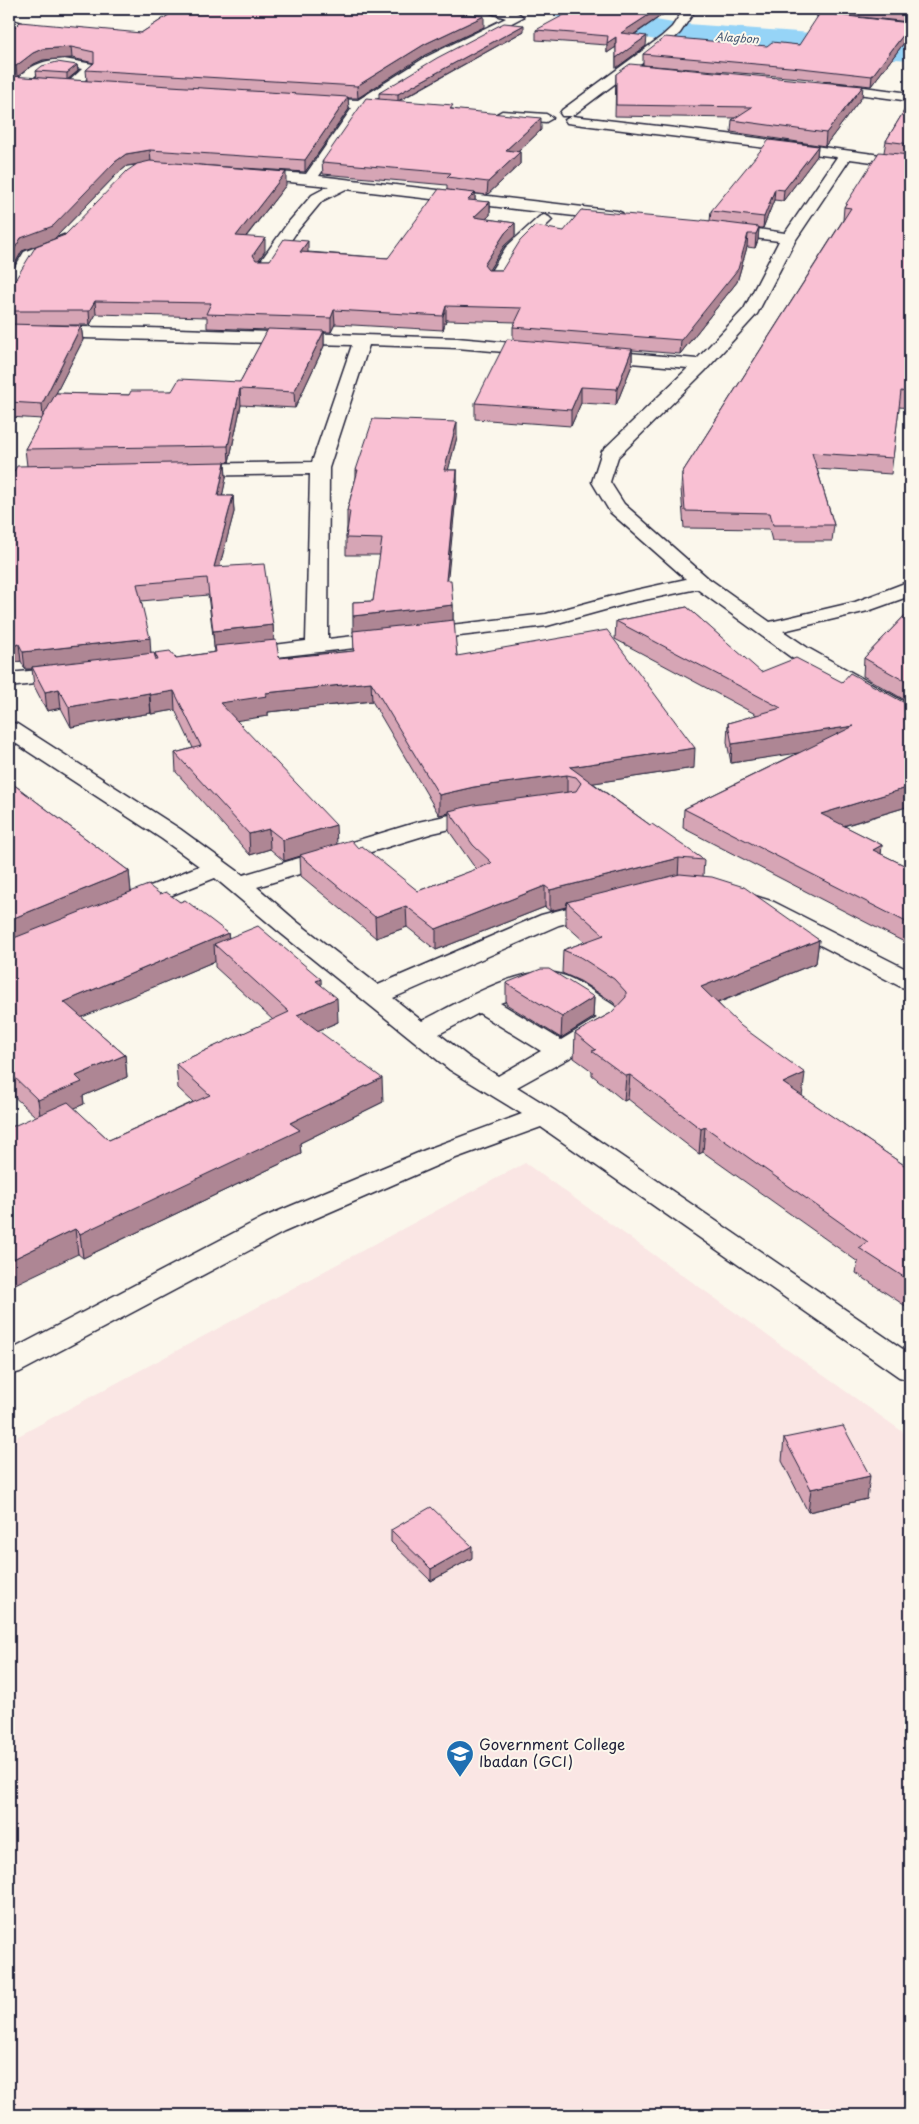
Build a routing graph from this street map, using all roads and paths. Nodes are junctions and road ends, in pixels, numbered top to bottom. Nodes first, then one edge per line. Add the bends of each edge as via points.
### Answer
1 (492, 9) edge
2 (690, 9) edge
3 (822, 9) edge
4 (9, 23) edge
5 (910, 27) edge
6 (9, 36) edge
7 (628, 69) junction
8 (647, 70) edge
9 (15, 82) edge
10 (810, 85) edge
11 (92, 86) edge
12 (910, 97) edge
13 (301, 100) edge
14 (361, 104) junction
15 (408, 108) edge
16 (492, 114) edge
17 (570, 117) junction
18 (846, 154) junction
19 (910, 163) edge
20 (234, 173) edge
21 (310, 179) junction
22 (344, 184) junction
23 (556, 208) junction
24 (634, 218) edge
25 (711, 228) edge
26 (74, 230) edge
27 (789, 238) junction
28 (263, 269) edge
29 (494, 278) edge
30 (9, 290) edge
31 (9, 331) edge
32 (362, 341) junction
33 (554, 352) edge
34 (584, 354) edge
35 (701, 364) junction
36 (320, 468) junction
37 (174, 471) edge
38 (700, 582) junction
39 (910, 587) edge
40 (766, 629) junction
41 (318, 646) junction
42 (221, 657) edge
43 (86, 672) edge
44 (9, 680) edge
45 (910, 714) edge
46 (9, 729) edge
47 (511, 811) edge
48 (217, 868) junction
49 (239, 884) junction
50 (732, 897) edge
51 (623, 902) edge
52 (99, 916) edge
53 (910, 981) edge
54 (375, 996) junction
55 (481, 1003) junction
56 (421, 1032) junction
57 (561, 1052) junction
58 (498, 1087) junction
59 (544, 1116) junction
60 (9, 1364) edge
61 (910, 1369) edge

1 - 14 street via 518,17 431,60
2 - 7 street via 676,30
3 - 5 street via 826,19
4 - 6 street via 18,26
7 - 8 street
7 - 17 street
9 - 11 street via 86,73 67,85
10 - 12 street
13 - 14 street
14 - 15 street
14 - 21 street
16 - 17 street via 561,122
17 - 18 street
18 - 19 street
18 - 27 street
20 - 21 street
21 - 22 street
22 - 23 street
22 - 28 street via 317,198
23 - 24 street
23 - 29 street via 512,250
25 - 27 street
26 - 30 street via 60,244 30,255
27 - 35 street via 752,311
31 - 32 street
32 - 33 street
32 - 36 street
34 - 35 street
35 - 38 street via 609,454 601,482 617,508
36 - 37 street
36 - 41 street
38 - 40 street
38 - 41 street via 547,620
39 - 40 street via 861,607
40 - 45 street via 800,654
41 - 42 street
43 - 44 street
46 - 48 street via 171,834
47 - 49 street via 427,827
48 - 49 street
48 - 52 street
49 - 54 street
50 - 53 street via 765,907
51 - 54 street via 550,920
54 - 56 street
55 - 56 street
55 - 57 street
55 - 57 street via 529,981 548,979 611,1016 600,1030
56 - 58 street via 460,1064
57 - 58 street
58 - 59 street
59 - 60 street via 435,1156 273,1225
59 - 61 street

